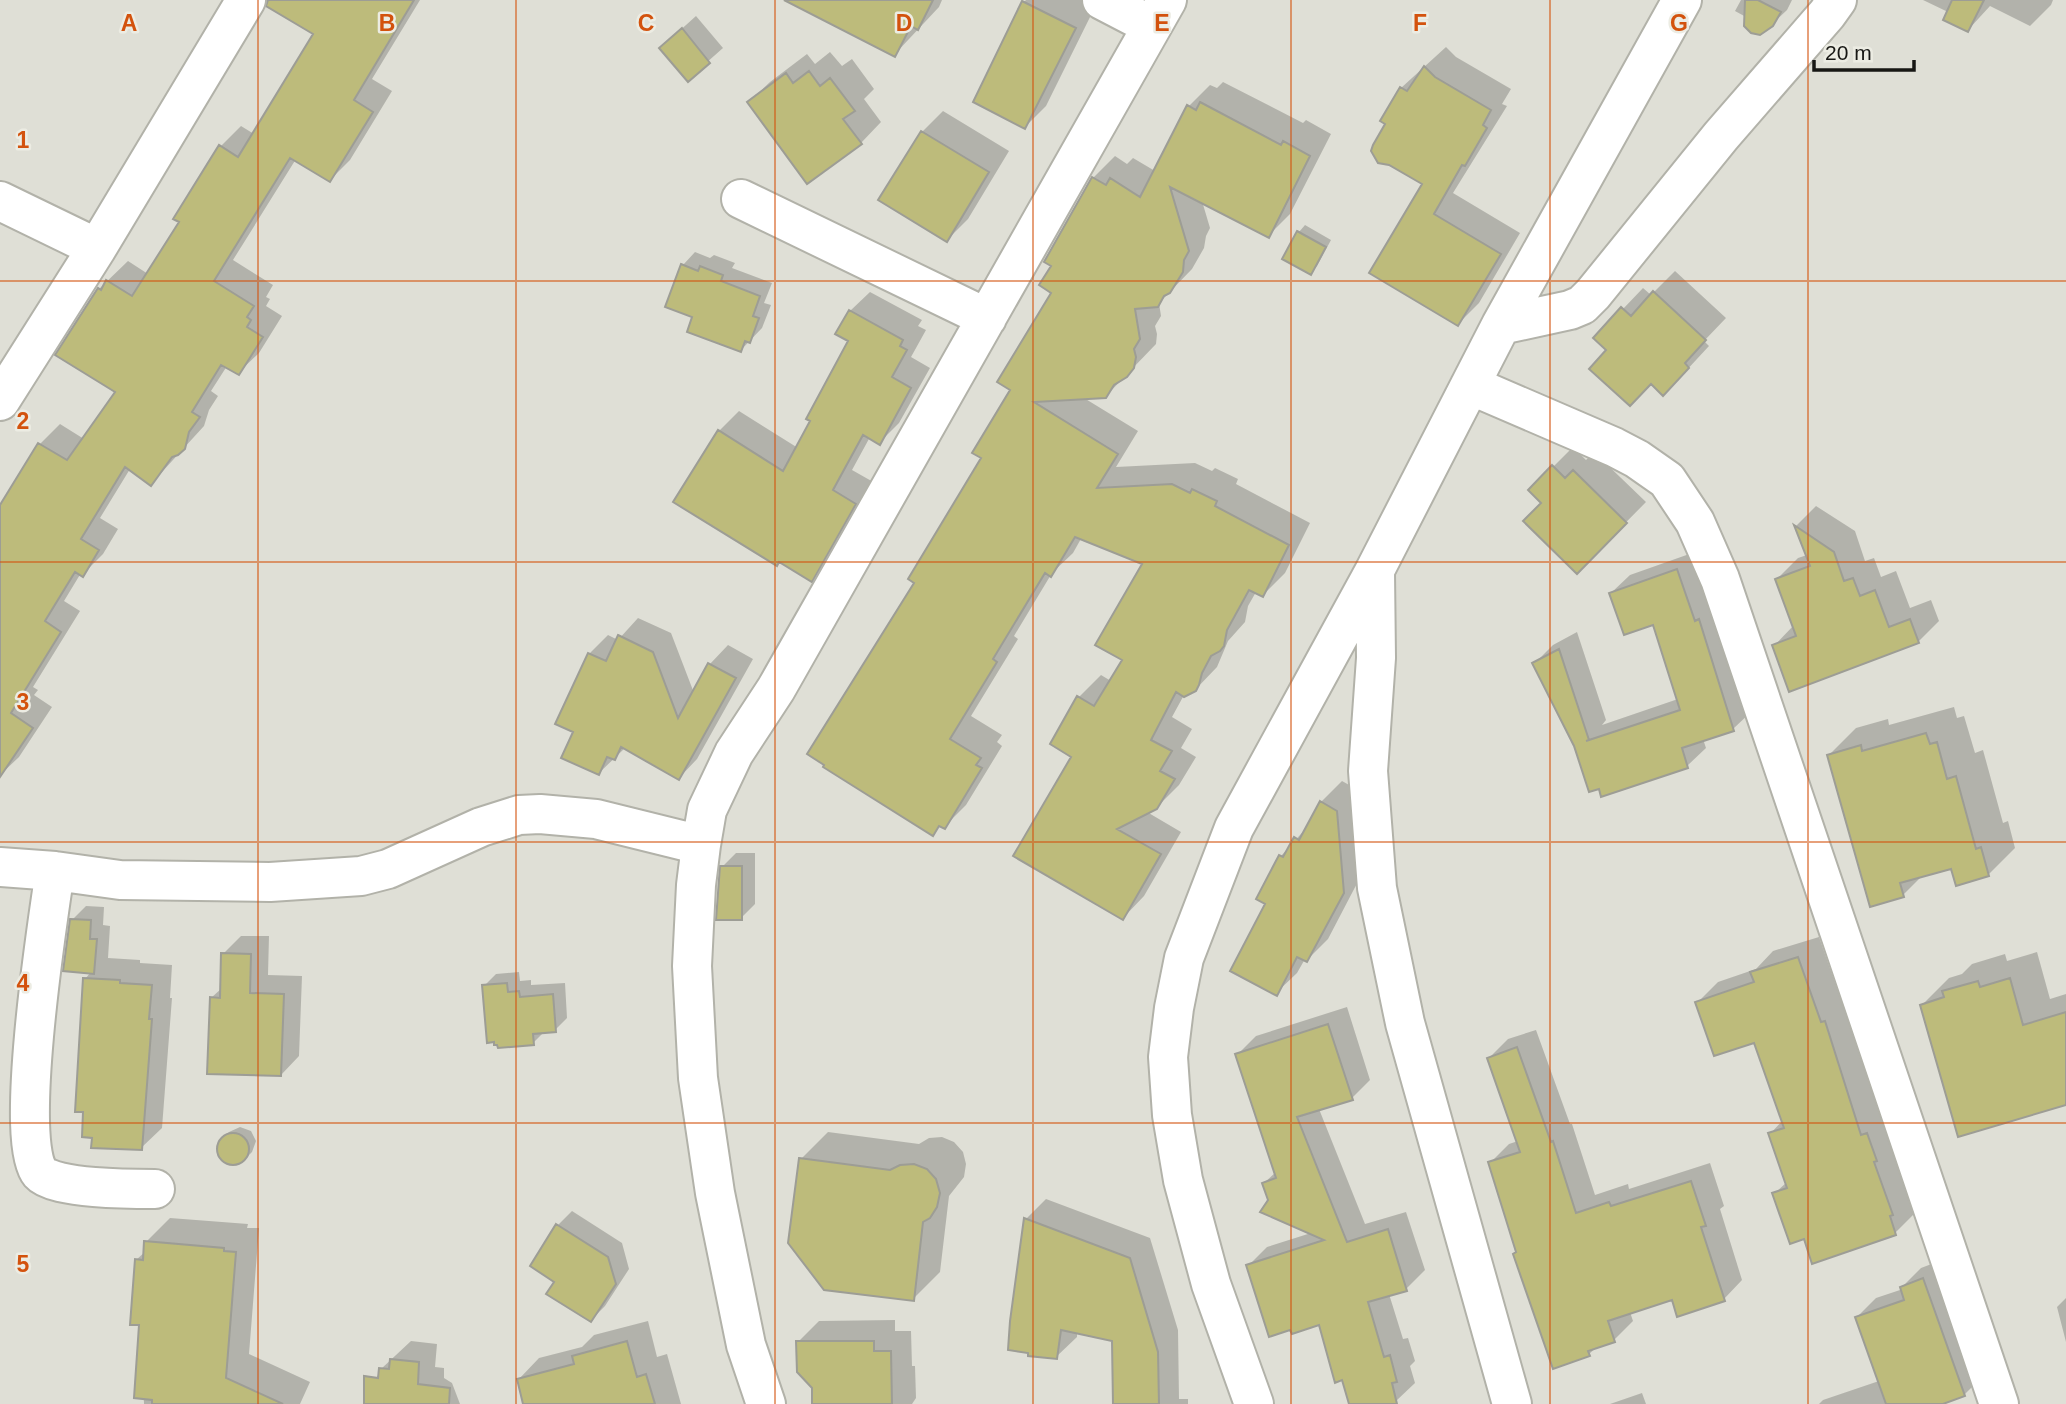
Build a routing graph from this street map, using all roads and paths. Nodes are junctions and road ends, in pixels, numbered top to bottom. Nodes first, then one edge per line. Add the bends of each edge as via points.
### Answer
1 (246, 0) edge
2 (1102, 0) edge
3 (1682, 0) edge
4 (1837, 0) edge
5 (1160, 13) edge
6 (741, 199) dead end
7 (0, 201) edge
8 (97, 248) junction
9 (987, 318) junction
10 (1501, 325) junction
11 (1470, 385) junction
12 (0, 401) edge
13 (1375, 570) junction
14 (701, 845) junction
15 (0, 867) edge
16 (55, 871) junction
17 (155, 1189) dead end
18 (765, 1404) edge
19 (1254, 1404) edge
20 (1512, 1404) edge
21 (1999, 1404) edge

1 - 8 street
2 - 5 street
3 - 10 street
4 - 10 street via 1582,305
5 - 9 street
6 - 9 street
7 - 8 street
8 - 12 street
9 - 14 street via 776,689 734,753 707,810
10 - 11 street
11 - 13 street
11 - 21 street via 1637,459 1667,480 1695,522 1720,579
13 - 19 street via 1234,828 1184,958 1174,1008 1168,1057 1183,1180 1211,1284
13 - 20 street via 1376,658 1368,771 1377,888 1405,1023
14 - 16 street via 596,819 540,814 519,815 481,827 388,869 361,876 270,882 134,880
14 - 18 street via 692,966 698,1078 717,1206 746,1345
15 - 16 street
16 - 17 street via 35,1012 30,1106 33,1156 40,1173 55,1181

